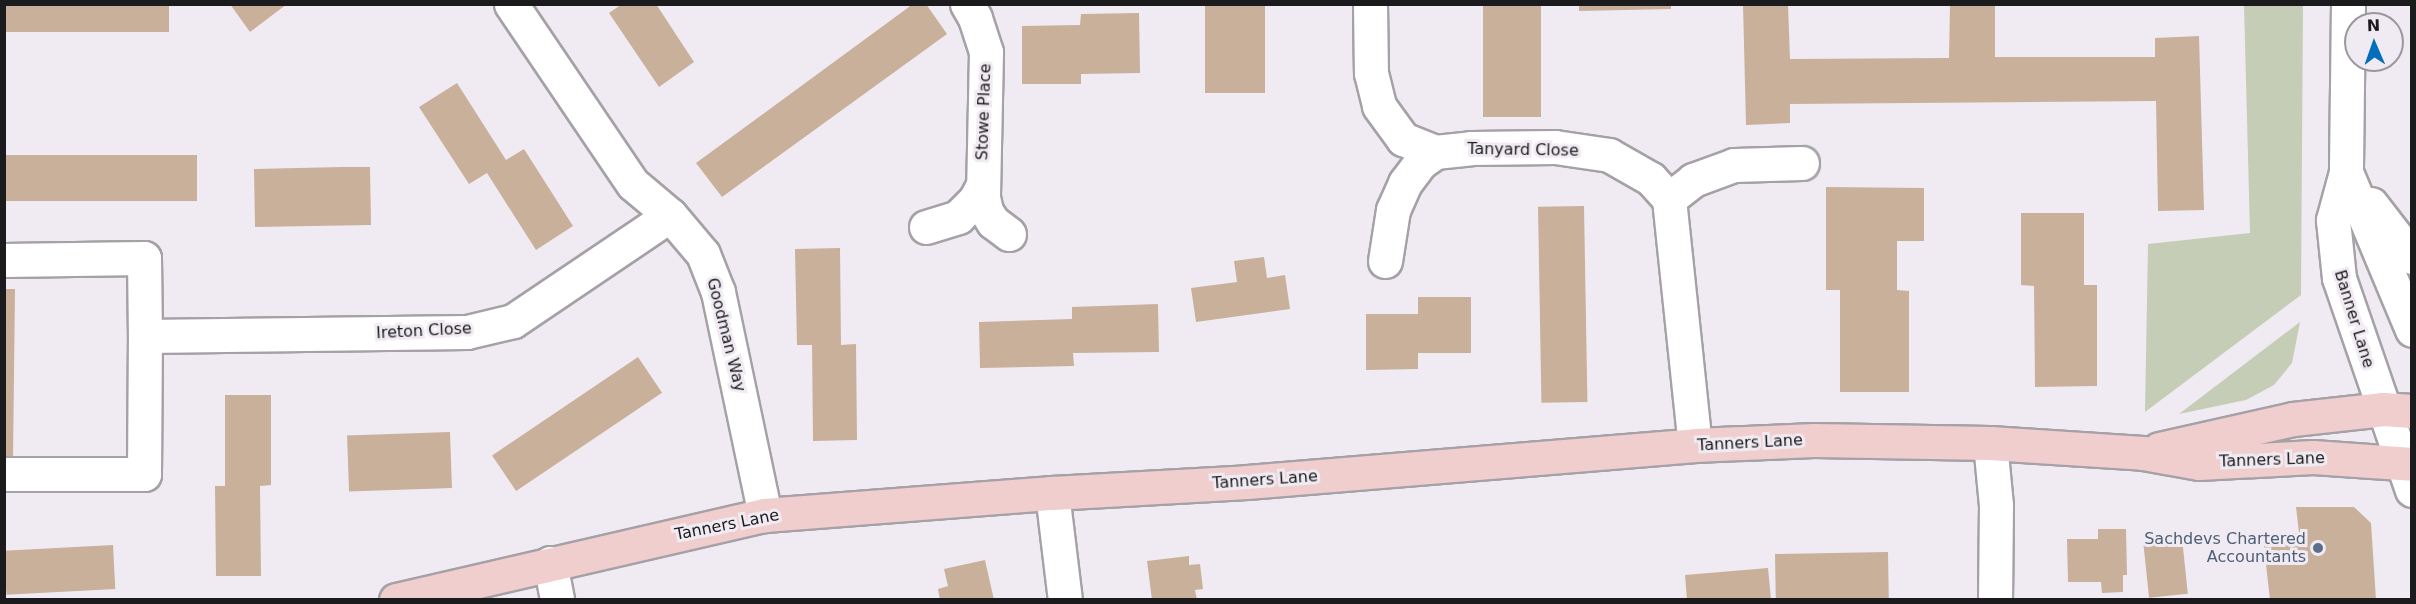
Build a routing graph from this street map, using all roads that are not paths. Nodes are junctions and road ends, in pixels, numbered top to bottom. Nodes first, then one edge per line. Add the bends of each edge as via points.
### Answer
1 (511, 4) edge
2 (967, 4) edge
3 (1370, 4) edge
4 (2348, 4) edge
5 (1435, 152) junction
6 (1802, 163) dead end
7 (2346, 172) junction
8 (982, 187) junction
9 (1669, 198) junction
10 (670, 215) junction
11 (926, 226) dead end
12 (1009, 234) dead end
13 (2412, 257) edge
14 (4, 260) edge
15 (1385, 261) dead end
16 (2412, 330) edge
17 (145, 336) junction
18 (2397, 410) edge
19 (1990, 443) junction
20 (1695, 445) junction
21 (2143, 453) junction
22 (2408, 472) edge
23 (4, 474) edge
24 (1052, 493) junction
25 (765, 515) junction
26 (550, 563) junction
27 (396, 600) edge
28 (557, 600) edge
29 (1065, 600) edge
30 (1995, 600) edge

1 - 10 street, Goodman Way via 633,184
2 - 8 street, Stowe Place via 986,52
3 - 5 street, Tanyard Close via 1371,73 1379,106 1403,139
4 - 7 street, Banner Lane
5 - 9 street, Tanyard Close via 1555,147 1609,154 1651,179
5 - 15 street via 1420,163 1405,183 1393,210
6 - 9 street via 1734,165 1693,180
7 - 13 street
7 - 16 street, Banner Lane
7 - 18 street, Banner Lane via 2333,220 2339,278
8 - 11 street via 958,217
8 - 12 street, Stowe Place via 986,211
9 - 20 street
10 - 17 street, Ireton Close via 513,321 467,332
10 - 25 street, Goodman Way via 703,254 718,292
14 - 17 street via 144,258
17 - 23 street via 144,474
18 - 21 main road, Tanners Lane via 2293,420
18 - 22 street, Banner Lane
19 - 20 main road, Tanners Lane via 1814,440
19 - 21 main road, Tanners Lane
19 - 30 street via 1996,505
20 - 24 main road, Tanners Lane via 1248,483
21 - 22 main road, Tanners Lane via 2199,462 2313,457
24 - 25 main road, Tanners Lane
24 - 29 street
25 - 26 main road, Tanners Lane
26 - 27 main road, Tanners Lane
26 - 28 street

